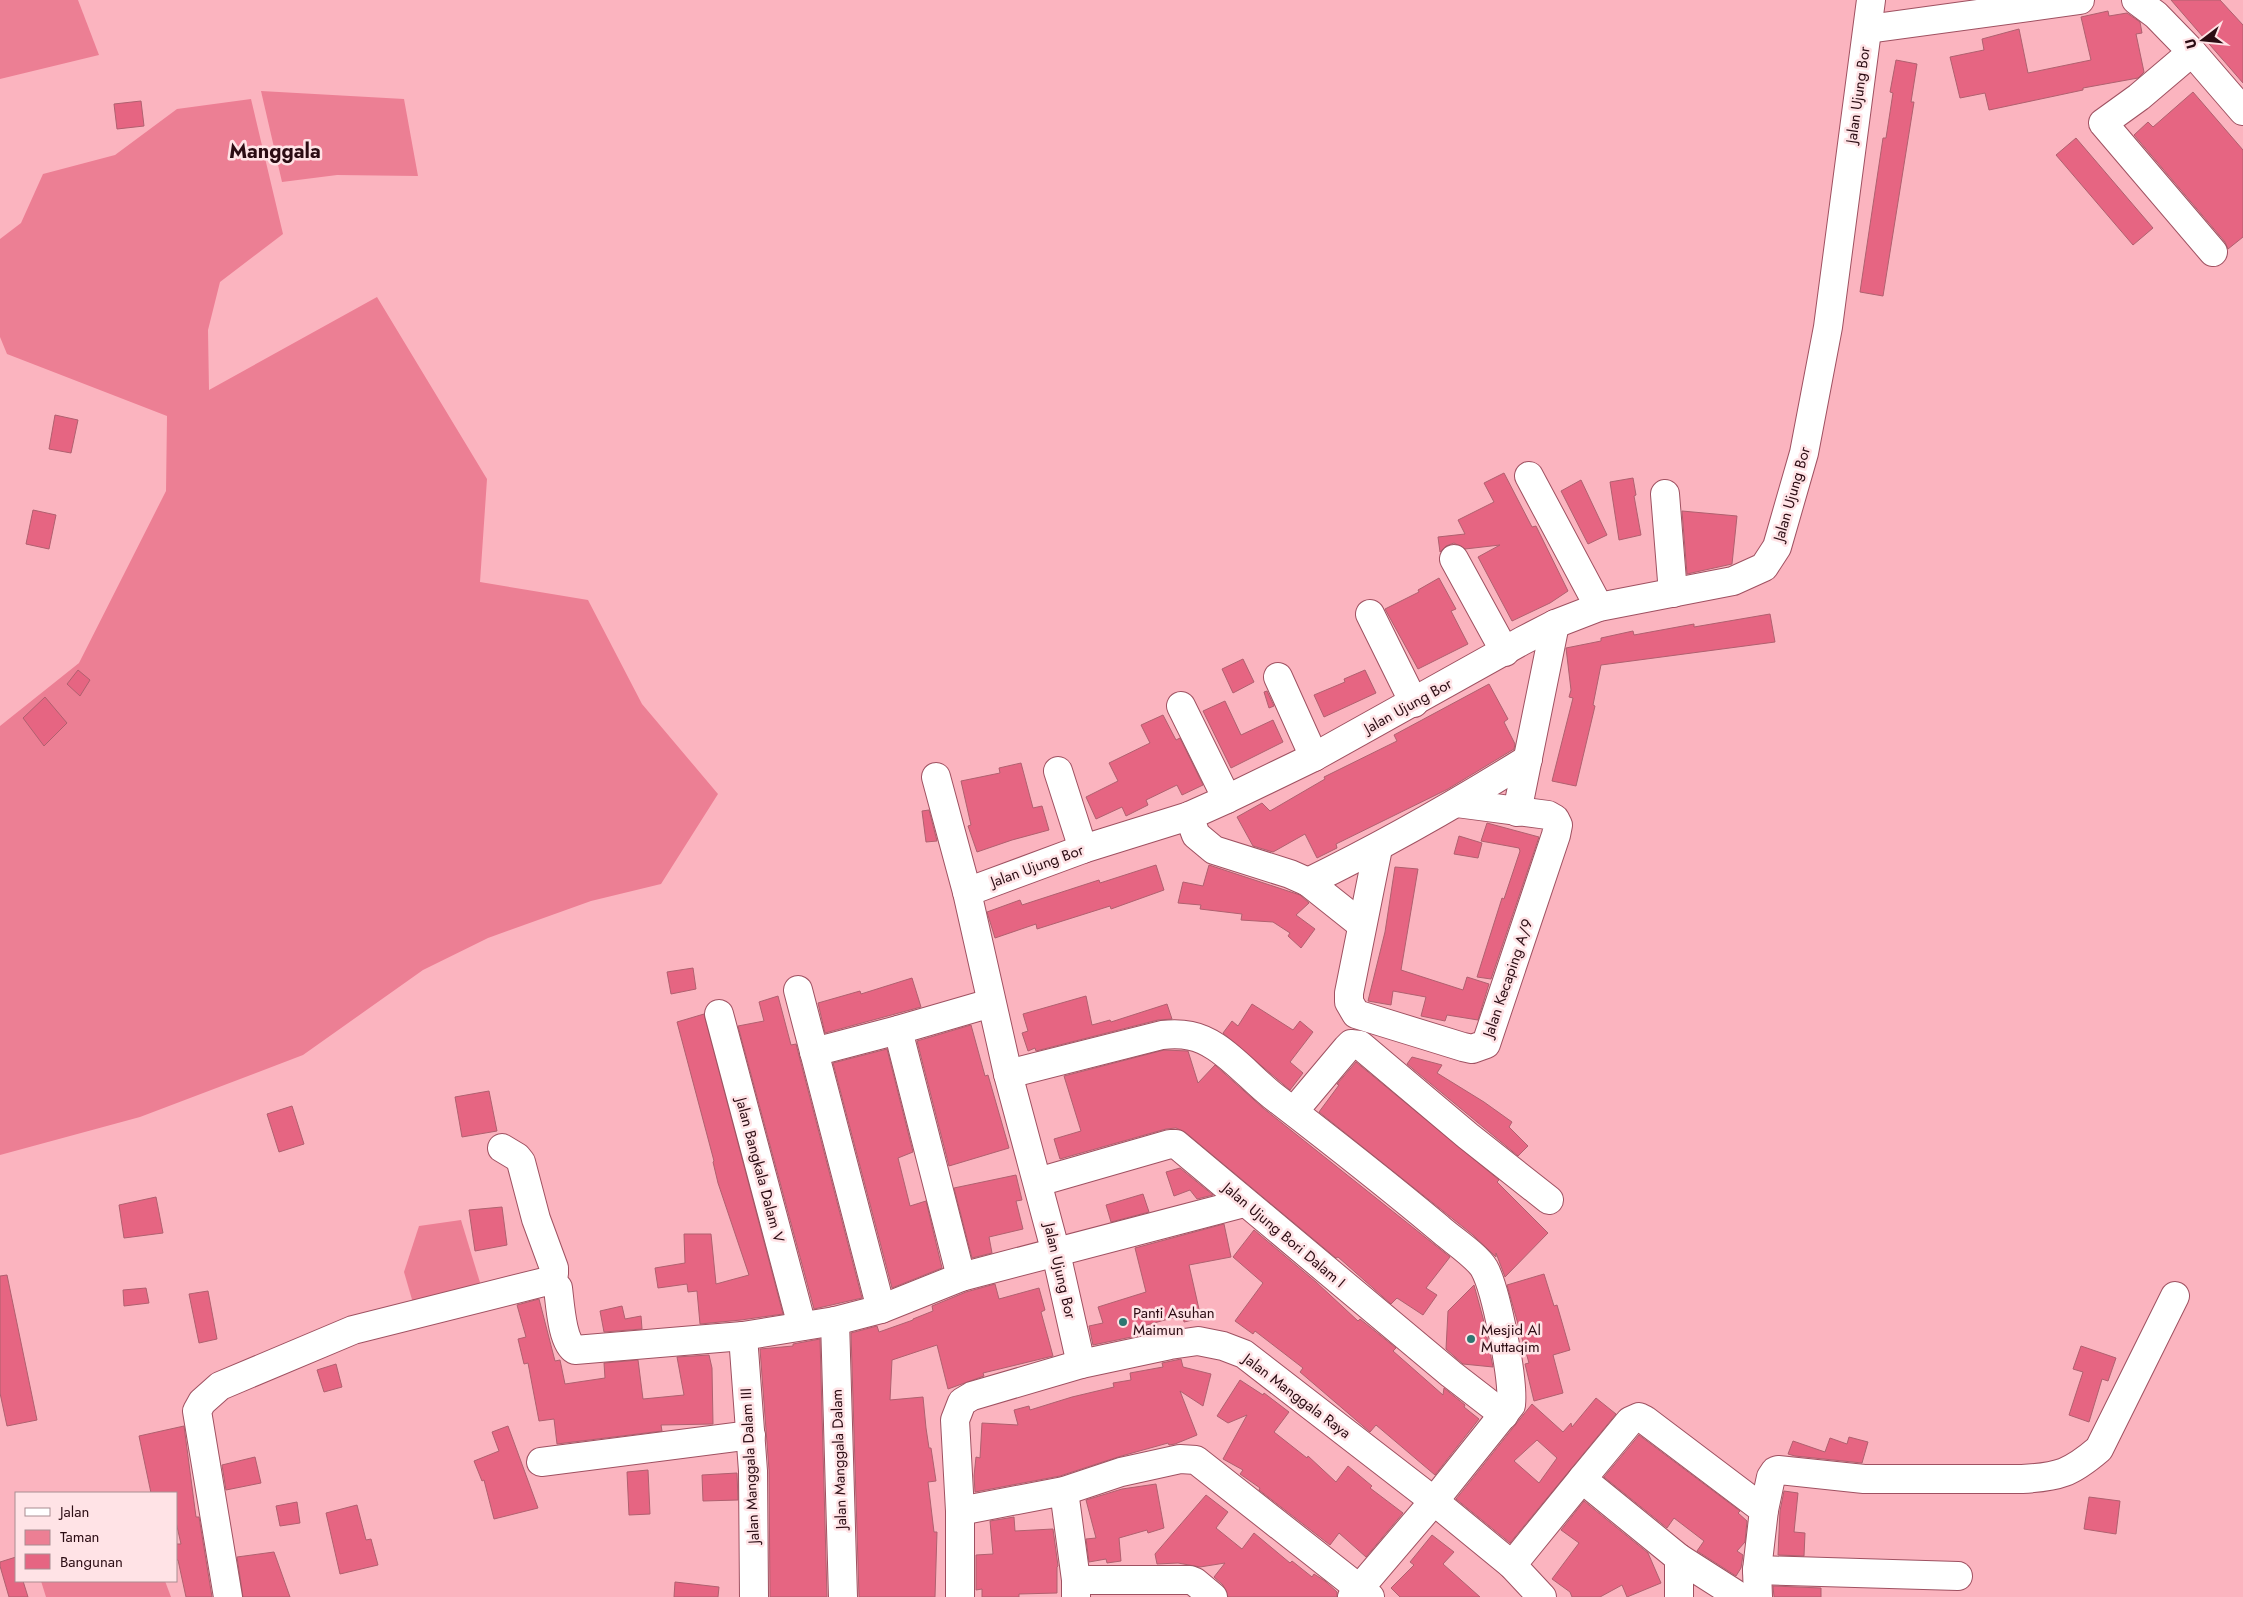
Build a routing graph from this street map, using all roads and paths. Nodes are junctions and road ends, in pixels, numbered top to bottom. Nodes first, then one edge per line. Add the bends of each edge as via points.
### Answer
1 (1871, 0) edge
2 (2080, 0) edge
3 (2136, 0) edge
4 (1868, 29) junction
5 (2192, 52) junction
6 (2243, 111) edge
7 (2213, 252) dead end
8 (1529, 476) dead end
9 (1665, 494) dead end
10 (1454, 559) dead end
11 (1673, 593) junction
12 (1599, 606) junction
13 (1370, 614) dead end
14 (1555, 624) junction
15 (1505, 652) junction
16 (1278, 677) dead end
17 (1414, 703) junction
18 (1181, 706) dead end
19 (1314, 757) junction
20 (1528, 759) junction
21 (1058, 771) dead end
22 (936, 777) dead end
23 (1227, 799) junction
24 (1457, 803) junction
25 (1518, 812) junction
26 (1189, 816) junction
27 (1378, 848) junction
28 (1083, 849) junction
29 (1308, 882) junction
30 (967, 892) junction
31 (1362, 925) junction
32 (798, 990) dead end
33 (991, 1003) junction
34 (719, 1014) dead end
35 (898, 1030) junction
36 (814, 1052) junction
37 (1008, 1074) junction
38 (1294, 1111) junction
39 (502, 1148) dead end
40 (1038, 1182) junction
41 (1549, 1200) dead end
42 (1244, 1203) junction
43 (1056, 1253) junction
44 (961, 1278) junction
45 (549, 1282) junction
46 (2175, 1296) dead end
47 (881, 1309) junction
48 (835, 1321) junction
49 (802, 1326) junction
50 (743, 1336) junction
51 (1081, 1364) junction
52 (1504, 1415) junction
53 (751, 1435) junction
54 (541, 1462) dead end
55 (1582, 1479) junction
56 (1064, 1491) junction
57 (1434, 1501) junction
58 (1764, 1510) junction
59 (960, 1512) junction
60 (1679, 1558) junction
61 (1512, 1565) junction
62 (1757, 1570) junction
63 (1958, 1576) dead end
64 (1076, 1589) edge
65 (1361, 1594) edge
66 (228, 1597) edge
67 (754, 1597) edge
68 (843, 1597) edge
69 (960, 1597) edge
70 (1213, 1597) edge
71 (1542, 1597) edge
72 (1679, 1597) edge
73 (1740, 1597) edge
74 (1758, 1597) edge

1 - 4 street, Jalan Ujung Bor
2 - 4 street
3 - 5 street via 2156,15
4 - 11 street, Jalan Ujung Bor via 1828,327 1804,453 1776,548 1764,567 1733,581
5 - 6 street
5 - 7 street via 2103,123
8 - 12 street
9 - 11 street
10 - 15 street
11 - 12 street, Jalan Ujung Bor
12 - 14 street, Jalan Ujung Bor
13 - 17 street
14 - 15 street, Jalan Ujung Bor
14 - 20 street
15 - 17 street, Jalan Ujung Bor
16 - 19 street
17 - 19 street, Jalan Ujung Bor
18 - 23 street
19 - 23 street, Jalan Ujung Bor
20 - 24 street
20 - 25 street
21 - 28 street
22 - 30 street
23 - 26 street, Jalan Ujung Bor
24 - 25 street, Jalan Kecaping A/9
24 - 27 street
25 - 31 street, Jalan Kecaping A/9 via 1552,817 1558,825 1486,1044 1472,1049 1356,1014 1349,1002 1349,993
26 - 28 street, Jalan Ujung Bor
26 - 29 street via 1196,835 1214,850
27 - 29 street
27 - 31 street, Jalan Kecaping A/9
28 - 30 street, Jalan Ujung Bor
29 - 31 street
30 - 33 street, Jalan Ujung Bor
32 - 36 street
33 - 35 street
33 - 37 street, Jalan Ujung Bor
34 - 49 street, Jalan Bangkala Dalam V
35 - 36 street
35 - 44 street
36 - 47 street
37 - 38 street via 1162,1036 1185,1034 1216,1047
37 - 40 street, Jalan Ujung Bor
38 - 41 street via 1347,1048 1351,1044 1360,1045
38 - 52 street via 1434,1224 1484,1269 1496,1307 1512,1386 1511,1405
39 - 45 street via 517,1157 524,1168 536,1219 554,1268
40 - 42 street, Jalan Ujung Bori Dalam I via 1174,1144
40 - 43 street, Jalan Ujung Bor
42 - 43 street
42 - 52 street, Jalan Ujung Bori Dalam I
43 - 44 street
43 - 51 street, Jalan Ujung Bor
44 - 47 street
45 - 50 street via 558,1288 566,1337 569,1346 575,1350
45 - 66 street via 533,1283 353,1330 220,1386 208,1395 197,1411 198,1425
46 - 58 street via 2099,1449 2078,1467 2047,1478 2022,1479 1864,1479 1778,1470 1771,1477
47 - 48 street
48 - 49 street
48 - 68 street, Jalan Manggala Dalam
49 - 50 street
50 - 53 street, Jalan Manggala Dalam III
51 - 57 street, Jalan Manggala Raya via 1198,1341 1237,1351
51 - 59 street, Jalan Manggala Raya via 972,1396 962,1402 956,1420
52 - 57 street
53 - 54 street
53 - 67 street, Jalan Manggala Dalam III
55 - 58 street via 1630,1421 1639,1417
55 - 60 street
55 - 61 street
56 - 59 street
56 - 64 street
56 - 65 street via 1121,1472 1180,1459 1196,1460
57 - 61 street, Jalan Manggala Raya
57 - 65 street
58 - 62 street
59 - 69 street, Jalan Manggala Raya
60 - 72 street
60 - 73 street
61 - 71 street, Jalan Manggala Raya
62 - 63 street
62 - 74 street
64 - 70 street via 1190,1580

